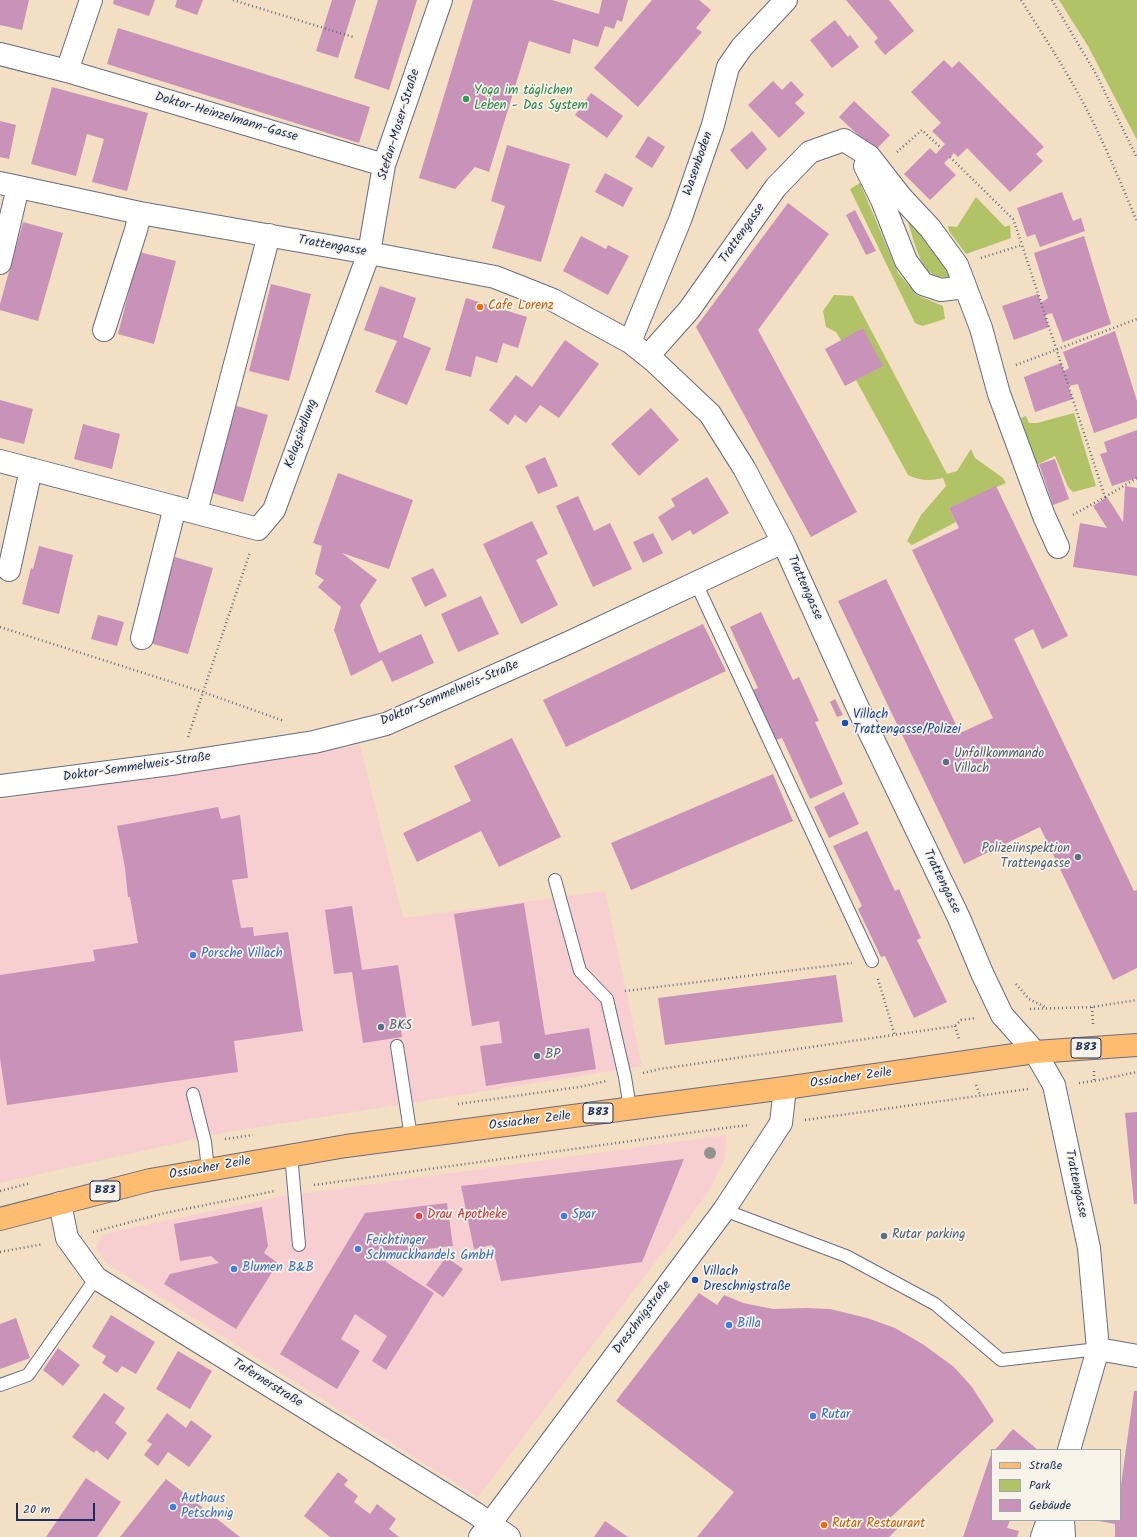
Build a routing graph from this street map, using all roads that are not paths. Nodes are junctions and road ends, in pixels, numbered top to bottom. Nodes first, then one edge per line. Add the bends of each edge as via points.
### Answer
1 (91, 0) edge
2 (441, 0) edge
3 (786, 0) edge
4 (0, 54) edge
5 (67, 72) junction
6 (855, 147) junction
7 (384, 165) junction
8 (9, 185) edge
9 (140, 213) junction
10 (269, 235) junction
11 (369, 253) junction
12 (0, 263) edge
13 (965, 287) junction
14 (104, 330) dead end
15 (630, 342) junction
16 (648, 356) junction
17 (0, 461) edge
18 (31, 470) junction
19 (174, 507) junction
20 (196, 512) junction
21 (1054, 538) road end
22 (783, 542) junction
23 (9, 570) dead end
24 (696, 583) junction
25 (142, 638) dead end
26 (0, 786) edge
27 (555, 880) dead end
28 (872, 961) road end
29 (1137, 1045) edge
30 (397, 1046) dead end
31 (1035, 1052) junction
32 (785, 1088) junction
33 (193, 1094) dead end
34 (630, 1108) junction
35 (411, 1137) junction
36 (291, 1154) junction
37 (208, 1170) junction
38 (60, 1203) junction
39 (724, 1210) junction
40 (0, 1219) edge
41 (299, 1245) dead end
42 (96, 1278) junction
43 (1098, 1349) junction
44 (1137, 1356) edge
45 (0, 1385) edge
46 (1069, 1449) edge
47 (1048, 1521) edge
48 (1063, 1521) edge
49 (485, 1530) edge
50 (509, 1537) edge
51 (1042, 1537) edge
52 (1064, 1537) edge

1 - 5 street
2 - 7 street, Stefan-Moser-Straße
3 - 15 street, Wasenboden via 742,47 728,67 713,125 680,220
4 - 5 street, Doktor-Heinzelmann-Gasse
5 - 7 street, Doktor-Heinzelmann-Gasse
6 - 13 street, Trattengasse via 869,156 901,197 930,228 957,265
6 - 13 street via 882,200 906,261 923,284 941,290
6 - 16 street, Trattengasse via 844,140 810,152 776,187 689,310
7 - 11 street, Stefan-Moser-Straße
8 - 9 street, Trattengasse
8 - 12 street
9 - 10 street, Trattengasse
9 - 14 street
10 - 11 street, Trattengasse
10 - 20 street
11 - 15 street, Trattengasse via 495,278 553,300
11 - 20 street, Kelagsiedlung via 274,510 258,529
13 - 21 street, Trattengasse via 981,328 1014,438
15 - 16 street, Trattengasse
16 - 22 street, Trattengasse via 710,414 744,468
17 - 18 street
18 - 19 street
18 - 23 street
19 - 20 street
19 - 25 street
22 - 24 street, Doktor-Semmelweis-Straße
22 - 31 street, Trattengasse via 1002,1015
24 - 26 street, Doktor-Semmelweis-Straße via 386,724 314,742
24 - 28 lane
27 - 34 lane via 580,971 607,999
29 - 31 main road, Ossiacher Zeile / B83
30 - 35 lane
31 - 32 main road, Ossiacher Zeile / B83
31 - 43 street, Trattengasse via 1054,1085 1089,1248
32 - 34 main road, Ossiacher Zeile / B83
32 - 39 street, Dreschnigstraße via 781,1123
33 - 37 lane via 205,1142
34 - 35 main road, Ossiacher Zeile / B83
35 - 36 main road, Ossiacher Zeile / B83
36 - 37 main road, Ossiacher Zeile / B83
36 - 41 lane
37 - 38 main road, Ossiacher Zeile / B83 via 150,1180
38 - 40 main road, Ossiacher Zeile / B83
38 - 42 street, Tafernerstraße via 67,1238
39 - 43 lane via 852,1259 935,1304 1002,1360
39 - 49 street, Dreschnigstraße
42 - 45 lane via 28,1375
42 - 49 street, Tafernerstraße
43 - 44 street
43 - 46 street, Trattengasse
47 - 51 street
48 - 52 street
49 - 50 street, Tafernerstraße

